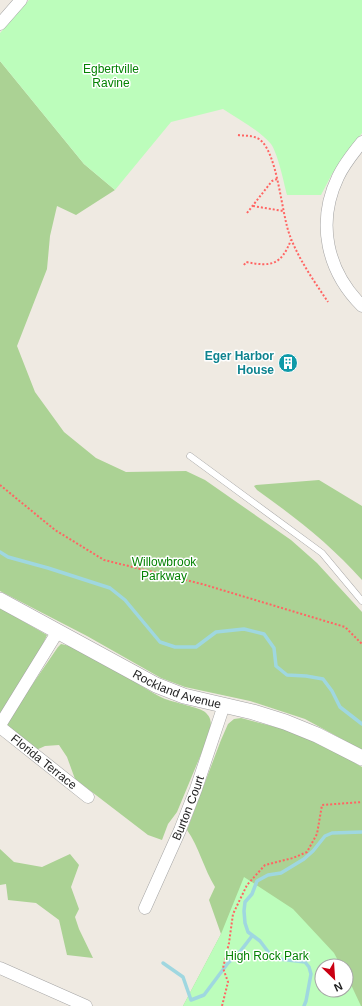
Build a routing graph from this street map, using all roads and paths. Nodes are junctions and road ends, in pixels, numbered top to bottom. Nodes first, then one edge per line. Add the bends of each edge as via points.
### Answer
1 (20, 0) edge
2 (0, 24) edge
3 (238, 135) dead end
4 (362, 142) edge
5 (277, 179) junction
6 (252, 206) junction
7 (283, 211) junction
8 (247, 213) dead end
9 (291, 240) junction
10 (244, 266) dead end
11 (328, 302) dead end
12 (362, 306) edge
13 (190, 456) dead end
14 (0, 485) edge
15 (0, 600) edge
16 (362, 601) edge
17 (58, 632) junction
18 (362, 644) edge
19 (224, 705) junction
20 (0, 726) edge
21 (362, 758) edge
22 (88, 797) dead end
23 (362, 802) edge
24 (145, 908) dead end
25 (0, 968) edge
26 (86, 1006) edge
27 (222, 1006) edge

1 - 2 street
3 - 5 path via 252,136 260,140 270,154
4 - 12 street via 346,162 333,187 326,230 334,265 351,295
5 - 6 path via 272,181
5 - 7 path
6 - 7 path
6 - 8 path
7 - 9 path
9 - 10 path via 283,256 273,263 259,265 246,262
9 - 11 path
13 - 16 lane via 322,553
14 - 18 path via 55,530 104,560 202,584 345,627
15 - 17 street, Rockland Avenue
17 - 19 street, Rockland Avenue via 156,685 184,696
17 - 20 street, Florida Terrace
19 - 21 street, Rockland Avenue via 284,722 317,735
19 - 24 street, Burton Court via 196,789
20 - 22 street, Florida Terrace
23 - 27 path via 322,805 317,834 306,852 266,865 247,884 234,914 223,968 228,982
25 - 26 street

